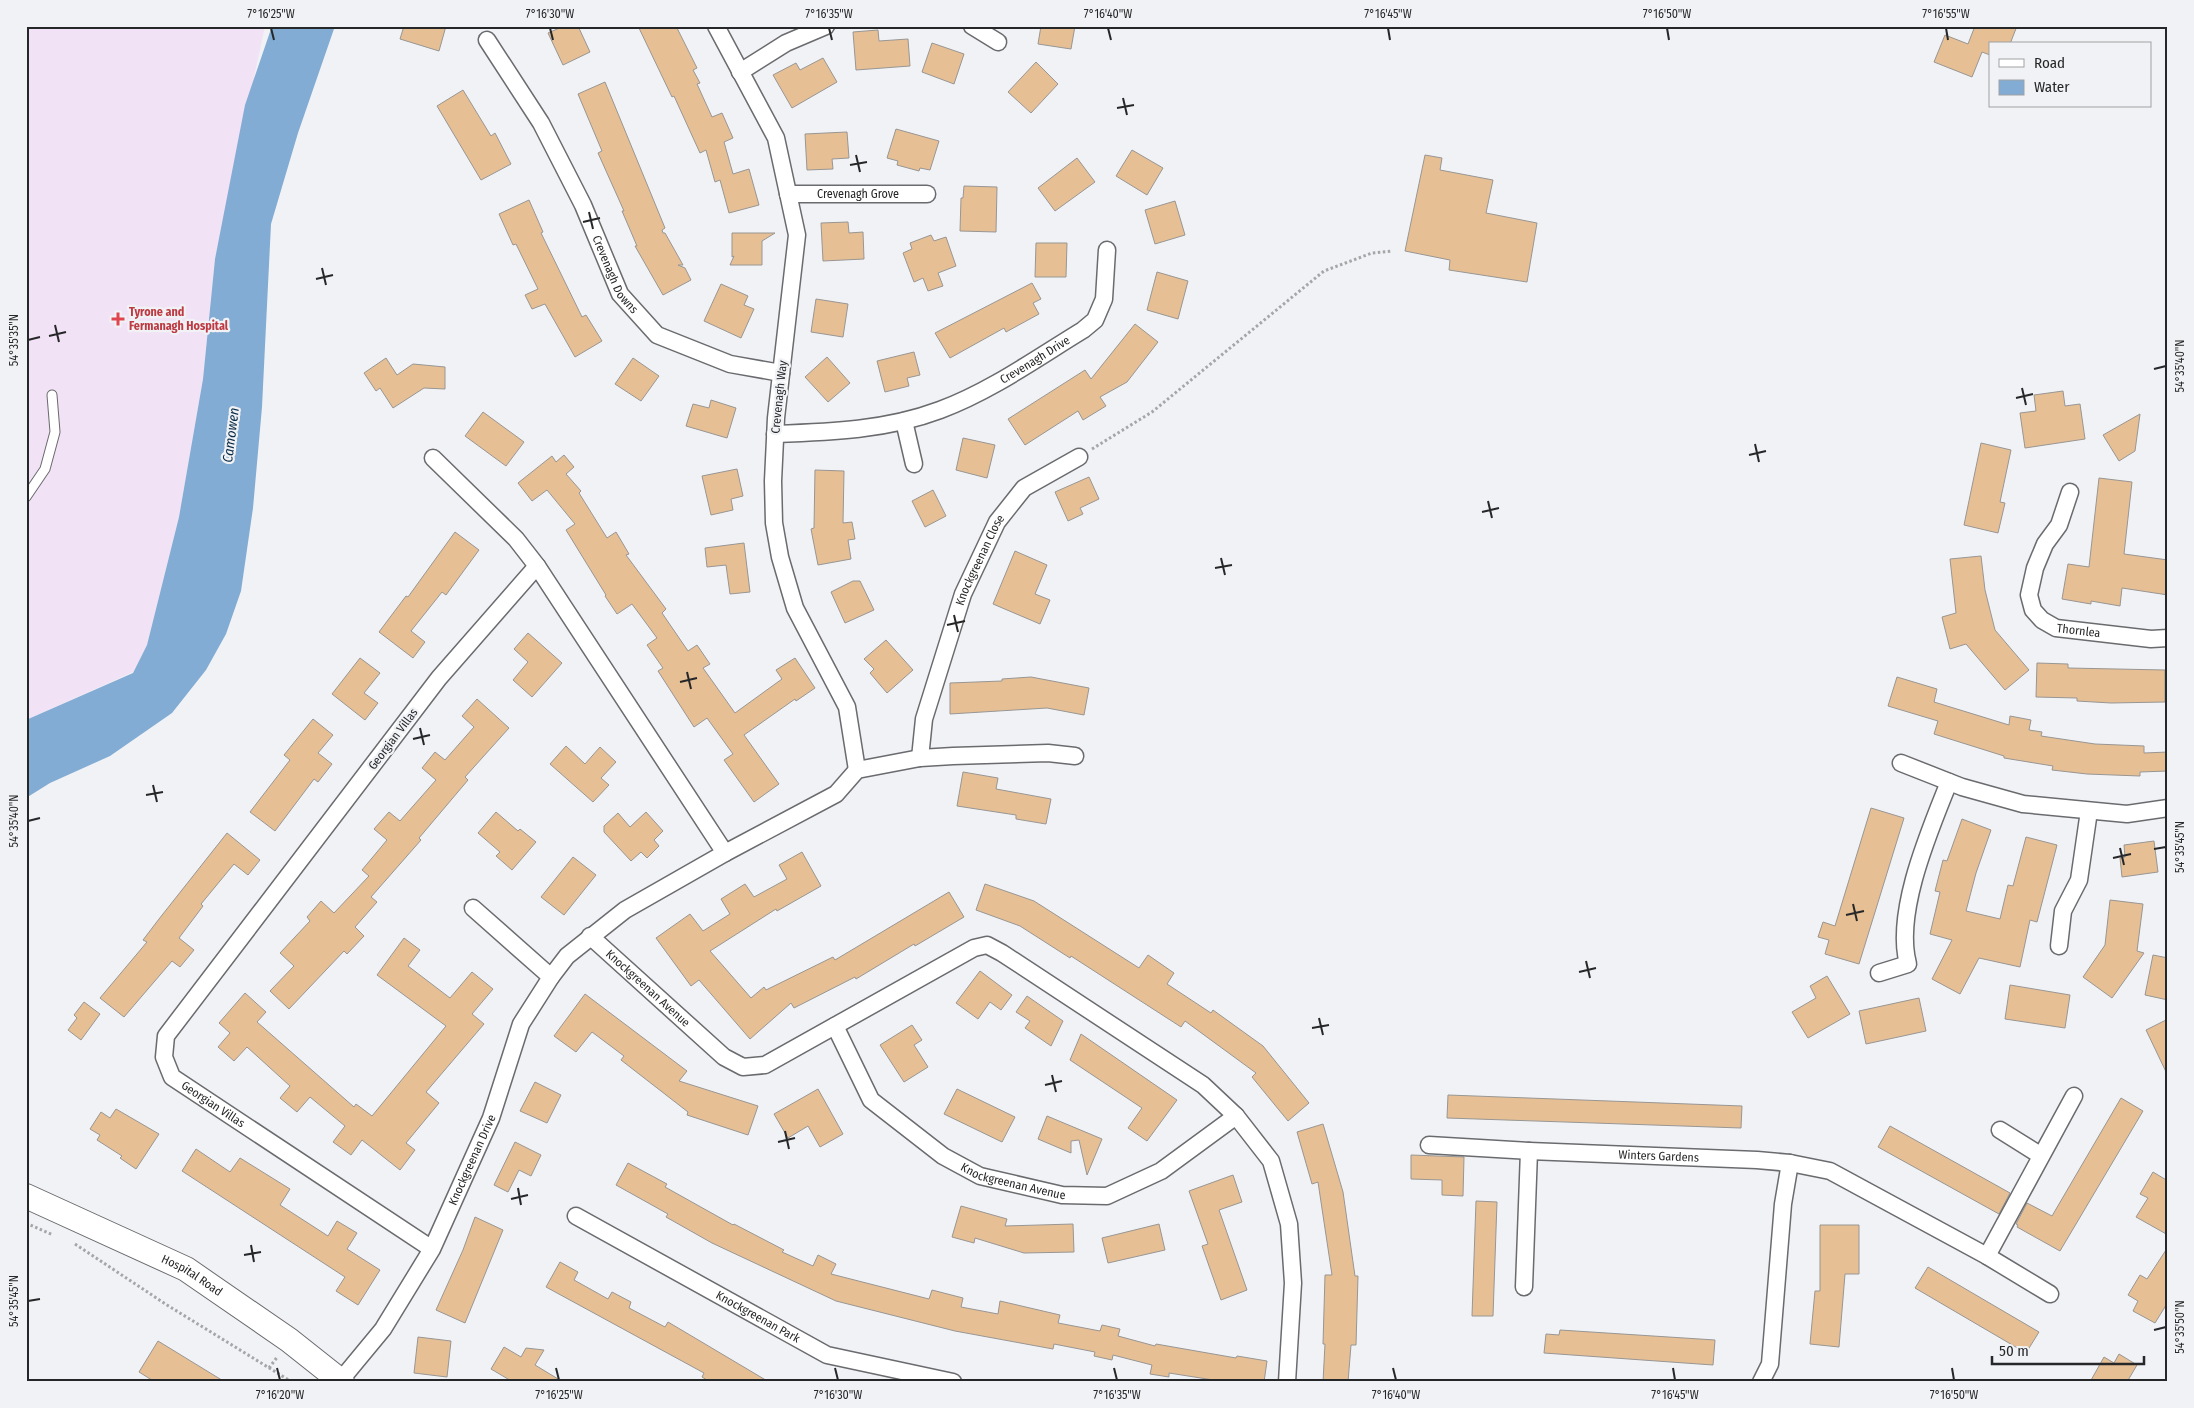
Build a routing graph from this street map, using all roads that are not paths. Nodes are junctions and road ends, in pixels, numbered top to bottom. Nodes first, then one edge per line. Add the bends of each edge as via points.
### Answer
1 (716, 26) edge
2 (826, 26) edge
3 (972, 26) edge
4 (487, 40) dead end
5 (998, 42) dead end
6 (740, 72) junction
7 (788, 194) junction
8 (928, 194) dead end
9 (1107, 250) dead end
10 (781, 373) junction
11 (52, 395) dead end
12 (904, 421) junction
13 (775, 434) junction
14 (1079, 457) road end
15 (433, 458) dead end
16 (914, 464) dead end
17 (2070, 492) dead end
18 (26, 497) edge
19 (537, 566) junction
20 (2168, 638) edge
21 (1075, 756) dead end
22 (920, 758) junction
23 (1901, 763) dead end
24 (857, 770) junction
25 (1949, 782) junction
26 (2168, 808) edge
27 (2089, 811) junction
28 (725, 853) junction
29 (473, 908) dead end
30 (590, 936) junction
31 (2060, 946) dead end
32 (1879, 973) dead end
33 (551, 977) junction
34 (835, 1026) junction
35 (2074, 1096) dead end
36 (1236, 1116) junction
37 (2000, 1130) dead end
38 (1429, 1145) dead end
39 (1529, 1151) junction
40 (2040, 1155) junction
41 (1790, 1163) junction
42 (26, 1196) edge
43 (576, 1216) dead end
44 (432, 1249) junction
45 (1987, 1256) junction
46 (1524, 1287) dead end
47 (2050, 1294) dead end
48 (341, 1381) edge
49 (953, 1382) edge
50 (1287, 1382) edge
51 (1761, 1382) edge

1 - 6 street, Crevenagh Way
2 - 6 street via 786,43
3 - 5 street
4 - 10 street, Crevenagh Downs via 541,123 583,205 620,294 657,335 730,364
6 - 7 street, Crevenagh Way via 776,138
7 - 8 street, Crevenagh Grove
7 - 10 street, Crevenagh Way via 797,235
9 - 12 street, Crevenagh Drive via 1104,299 1096,320 985,390 940,410
10 - 13 street, Crevenagh Way
11 - 18 lane via 55,432 45,469
12 - 13 street, Crevenagh Drive via 843,432
12 - 16 street
13 - 24 street, Crevenagh Way via 774,523 780,557 795,608 847,707
14 - 22 street, Knockgreenan Close via 1024,488 997,522 963,594 924,719
15 - 19 street via 516,539
17 - 20 street, Thornlea via 2059,525 2045,544 2035,568 2029,595 2033,610 2056,628
19 - 28 street
19 - 44 street, Georgian Villas via 439,678 166,1036 164,1057 172,1077
21 - 22 street via 1048,753
22 - 24 street
23 - 25 street
24 - 28 street via 836,794
25 - 27 street via 2023,804
25 - 32 street via 1931,826 1909,899 1904,951 1908,964
26 - 27 street via 2127,814
27 - 31 street via 2079,880 2063,911
28 - 30 street via 625,910
29 - 33 street
30 - 33 street, Knockgreenan Drive via 567,956
30 - 34 street, Knockgreenan Avenue via 724,1057 743,1068 765,1065
33 - 44 street, Knockgreenan Drive via 521,1024 491,1118
34 - 36 street, Knockgreenan Avenue via 974,948 986,946 1002,952 1203,1085
34 - 36 street, Knockgreenan Avenue via 870,1100 943,1156 980,1176 1062,1194 1107,1196 1161,1171
35 - 40 street
36 - 50 street, Knockgreenan Avenue via 1271,1161 1290,1224 1293,1282
37 - 40 street
38 - 39 street, Winters Gardens
39 - 41 street, Winters Gardens
39 - 46 street
40 - 45 street
41 - 45 street, Winters Gardens via 1830,1171
41 - 51 street via 1782,1214 1770,1364
42 - 48 main road, Hospital Road via 186,1268
43 - 49 street, Knockgreenan Park via 827,1355
44 - 48 street, Knockgreenan Drive via 383,1329
45 - 47 street, Winters Gardens

